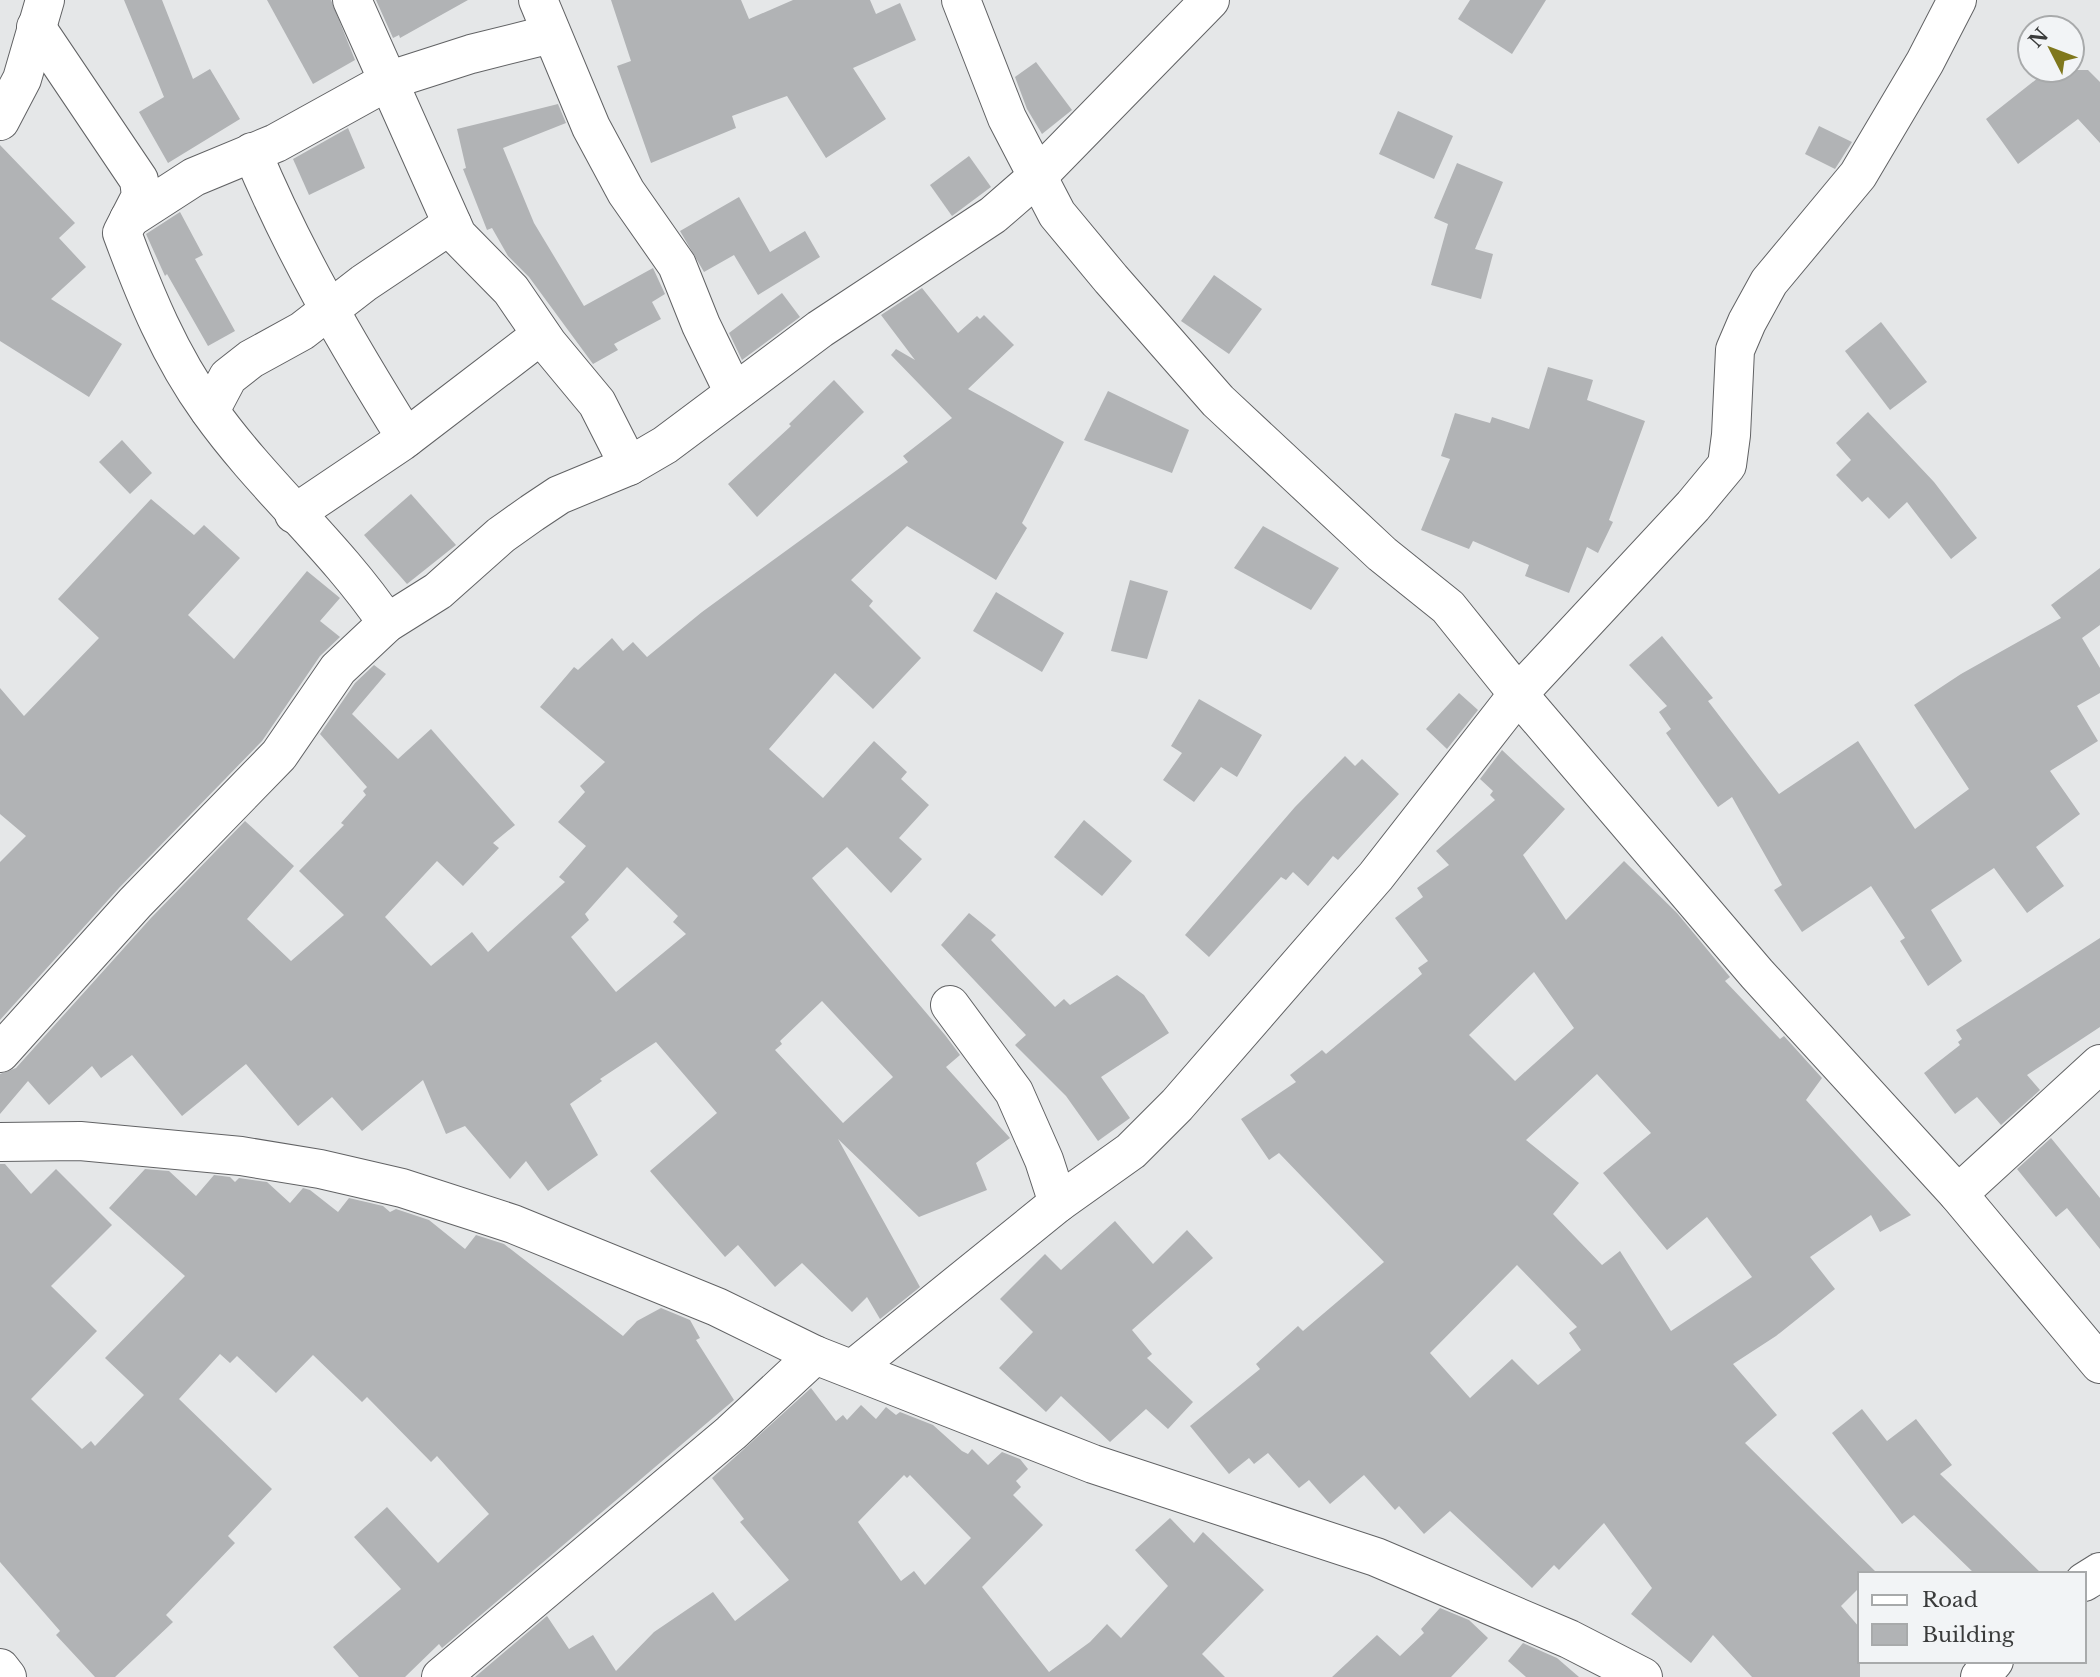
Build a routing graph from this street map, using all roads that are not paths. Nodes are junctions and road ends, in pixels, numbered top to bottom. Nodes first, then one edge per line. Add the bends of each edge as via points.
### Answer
1 (352, 0) edge
2 (961, 0) edge
3 (1210, 0) edge
4 (1957, 0) edge
5 (40, 13) edge
6 (545, 17) edge
7 (390, 80) junction
8 (0, 121) edge
9 (252, 152) junction
10 (1038, 176) junction
11 (129, 219) junction
12 (452, 224) junction
13 (329, 311) junction
14 (541, 335) junction
15 (734, 393) junction
16 (210, 411) junction
17 (406, 438) junction
18 (629, 466) junction
19 (294, 514) junction
20 (387, 623) junction
21 (1518, 694) junction
22 (950, 1005) dead end
23 (0, 1053) edge
24 (2100, 1064) edge
25 (0, 1142) edge
26 (1958, 1194) junction
27 (1058, 1203) junction
28 (815, 1354) junction
29 (2100, 1364) edge
30 (854, 1368) junction
31 (1992, 1663) edge
32 (0, 1668) edge
33 (1624, 1673) edge
34 (7, 1677) edge
35 (441, 1677) edge
36 (1980, 1677) edge

1 - 7 street
2 - 10 street via 1007,118
3 - 10 street
4 - 21 street via 1858,175 1769,282 1747,322 1735,350 1727,465
5 - 8 street via 22,79
5 - 11 street via 139,180 141,196
6 - 7 street via 471,54
6 - 15 street via 609,162 677,265
7 - 9 street
7 - 12 street
9 - 11 street via 194,177
9 - 13 street
10 - 15 street via 993,215 831,322
10 - 21 street via 1057,214 1217,401 1382,554 1448,607
11 - 16 street via 122,233 140,281 179,365
12 - 13 street
12 - 14 street via 466,245 511,290
13 - 16 street via 228,377
13 - 17 street
14 - 17 street
14 - 18 street via 597,403
15 - 18 street
16 - 19 street
17 - 19 street
18 - 20 street via 559,495 500,535 438,591
19 - 20 street via 366,591
20 - 23 street via 338,669 270,765 135,903
21 - 26 street via 1757,974
21 - 27 street via 1376,876 1177,1105 1131,1150
22 - 27 street via 1014,1092
24 - 26 street
25 - 28 street via 80,1141 241,1156 402,1188 605,1260
26 - 29 street
27 - 30 street
28 - 30 street
28 - 35 street via 731,1433
30 - 33 street via 1093,1464 1376,1557 1569,1639
31 - 36 street
32 - 34 street

